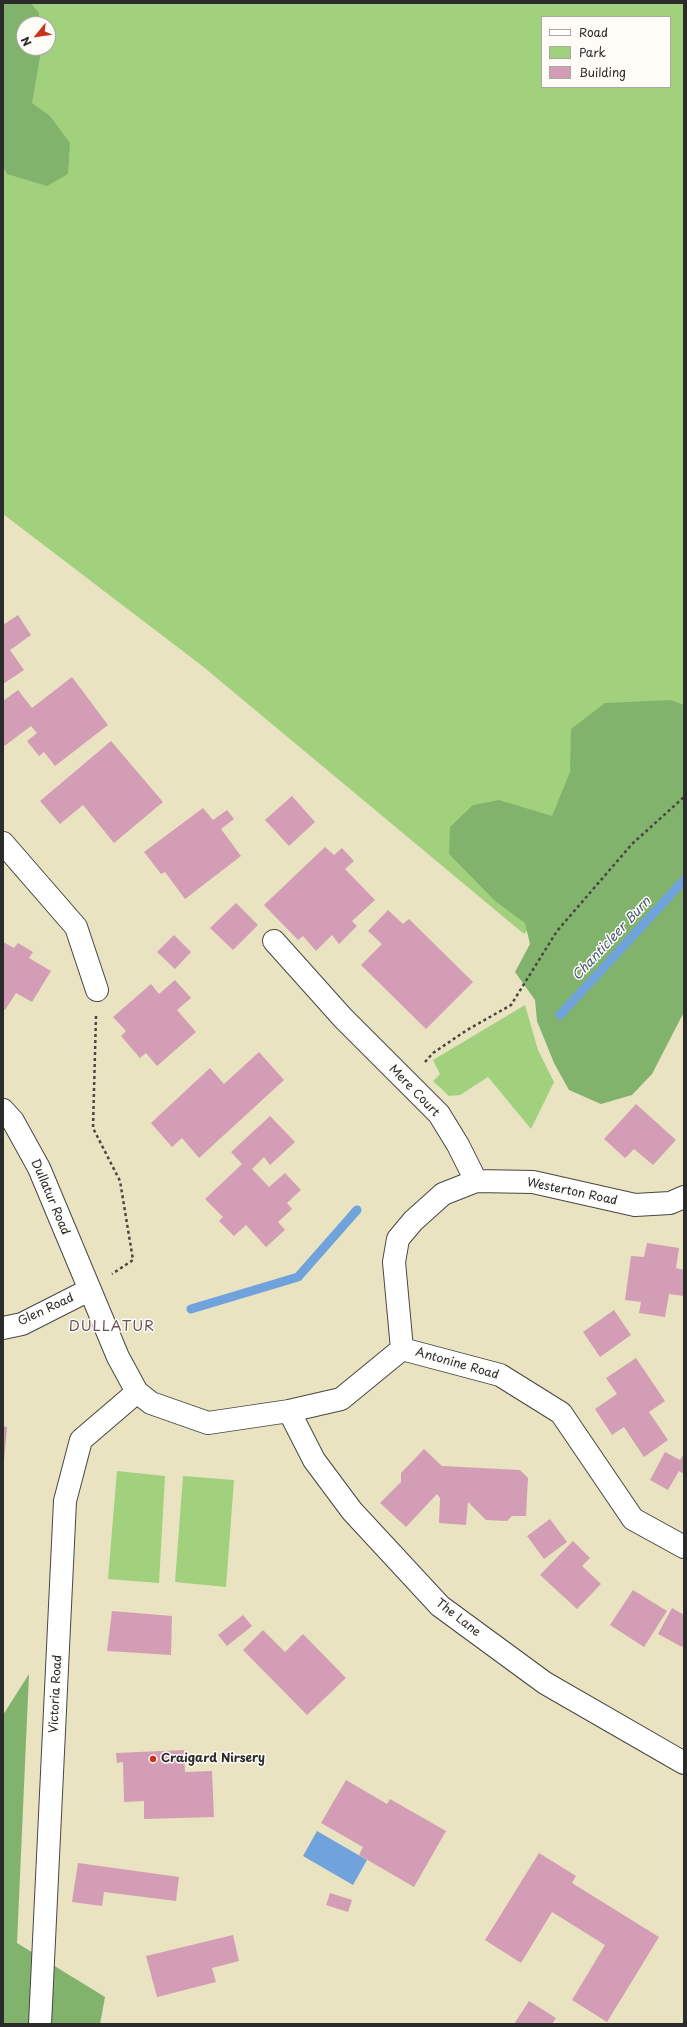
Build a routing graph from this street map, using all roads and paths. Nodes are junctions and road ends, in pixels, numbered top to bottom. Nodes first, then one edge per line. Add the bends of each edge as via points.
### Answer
1 (684, 797) edge
2 (3, 842) edge
3 (274, 941) dead end
4 (97, 990) joint
5 (405, 1082) junction
6 (3, 1110) edge
7 (476, 1181) junction
8 (684, 1197) edge
9 (89, 1290) junction
10 (3, 1328) edge
11 (402, 1349) junction
12 (137, 1392) junction
13 (289, 1411) junction
14 (684, 1546) edge
15 (684, 1763) edge
16 (40, 2024) edge

1 - 5 path via 632,844 557,931 511,1005 433,1053
2 - 4 street via 76,927
3 - 5 street, Mere Court
4 - 9 path via 93,1128 120,1181 133,1260
5 - 7 street, Mere Court via 439,1114
6 - 9 street, Dullatur Road via 14,1121 39,1168
7 - 8 street, Westerton Road via 533,1182 634,1205 670,1203
7 - 11 street, Westerton Road via 443,1194 398,1238 394,1262
9 - 10 street, Glen Road via 22,1324
9 - 12 street, Dullatur Road via 118,1357
11 - 13 street, Antonine Road via 341,1399
11 - 14 street, Antonine Road via 500,1375 560,1413 633,1519
12 - 13 street, Antonine Road via 151,1403 208,1423
12 - 16 street, Victoria Road via 81,1440 65,1501
13 - 15 street, The Lane via 314,1460 352,1511 440,1606 545,1683

